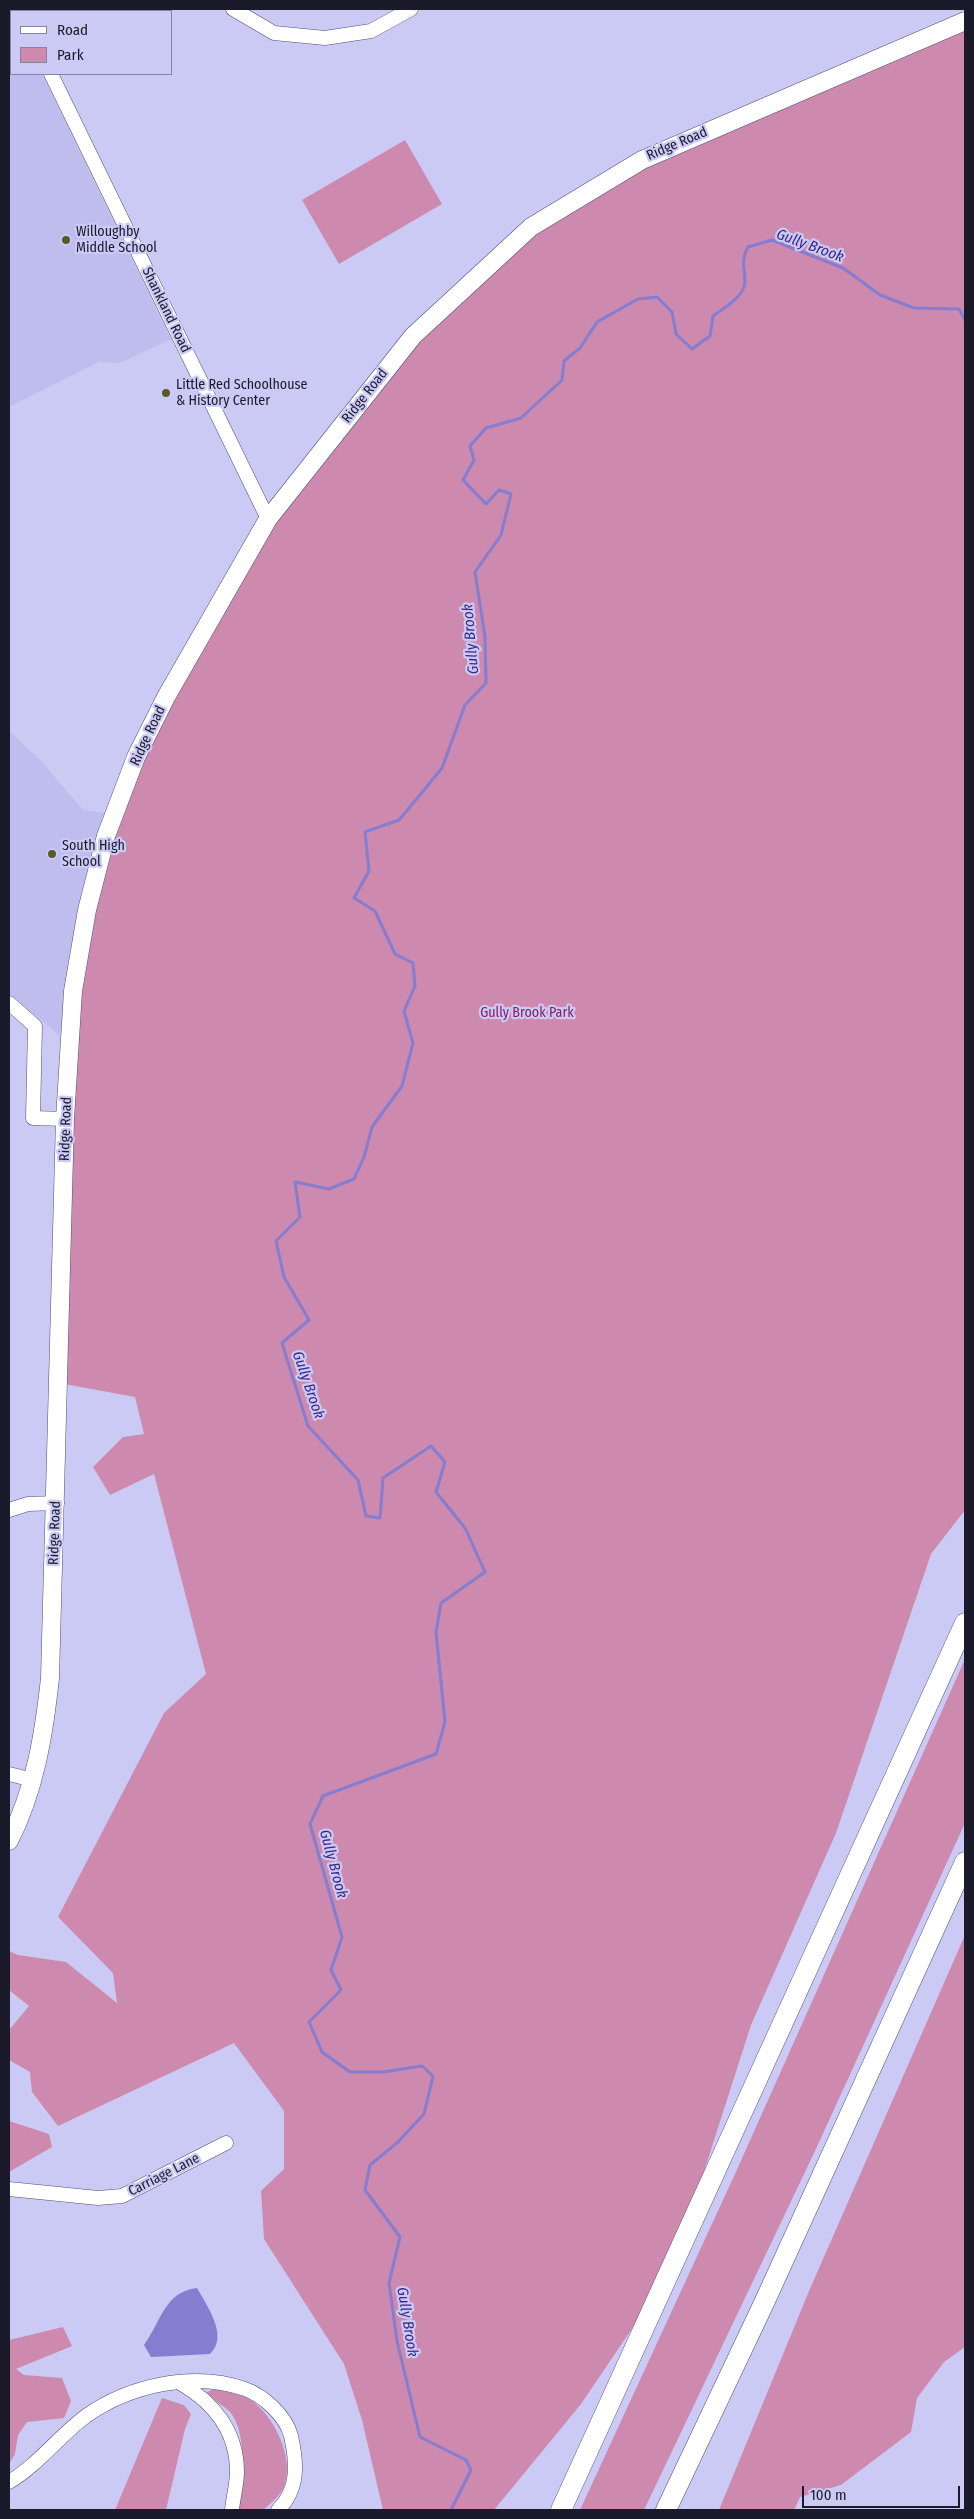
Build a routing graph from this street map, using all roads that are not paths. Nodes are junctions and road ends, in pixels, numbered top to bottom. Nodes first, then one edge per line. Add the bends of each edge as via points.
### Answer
1 (233, 9) edge
2 (411, 9) edge
3 (965, 20) edge
4 (51, 75) edge
5 (268, 519) junction
6 (9, 1003) edge
7 (66, 1119) junction
8 (57, 1503) junction
9 (9, 1510) edge
10 (965, 1624) edge
11 (9, 1774) edge
12 (33, 1780) junction
13 (9, 1841) edge
14 (965, 1862) edge
15 (226, 2143) dead end
16 (9, 2188) edge
17 (180, 2383) junction
18 (9, 2482) edge
19 (232, 2510) edge
20 (278, 2510) edge
21 (561, 2510) edge
22 (666, 2510) edge

1 - 2 street via 274,33 325,38 371,31
3 - 5 main road, Ridge Road via 642,160 531,227 413,336
4 - 5 street, Shankland Road
5 - 7 main road, Ridge Road via 166,696 136,757 106,836 77,959
6 - 7 street via 35,1026 33,1118
7 - 8 main road, Ridge Road
8 - 9 street via 28,1504
8 - 12 main road, Ridge Road via 50,1678
10 - 21 highway
11 - 12 street
12 - 13 main road, Ridge Road
14 - 22 highway
15 - 16 street, Carriage Lane via 122,2196 98,2198
17 - 18 street via 155,2385 86,2416 53,2448
17 - 19 street via 206,2401 223,2420 233,2441 237,2472
17 - 20 street via 228,2383 251,2392 271,2406 289,2430 296,2457 296,2478

